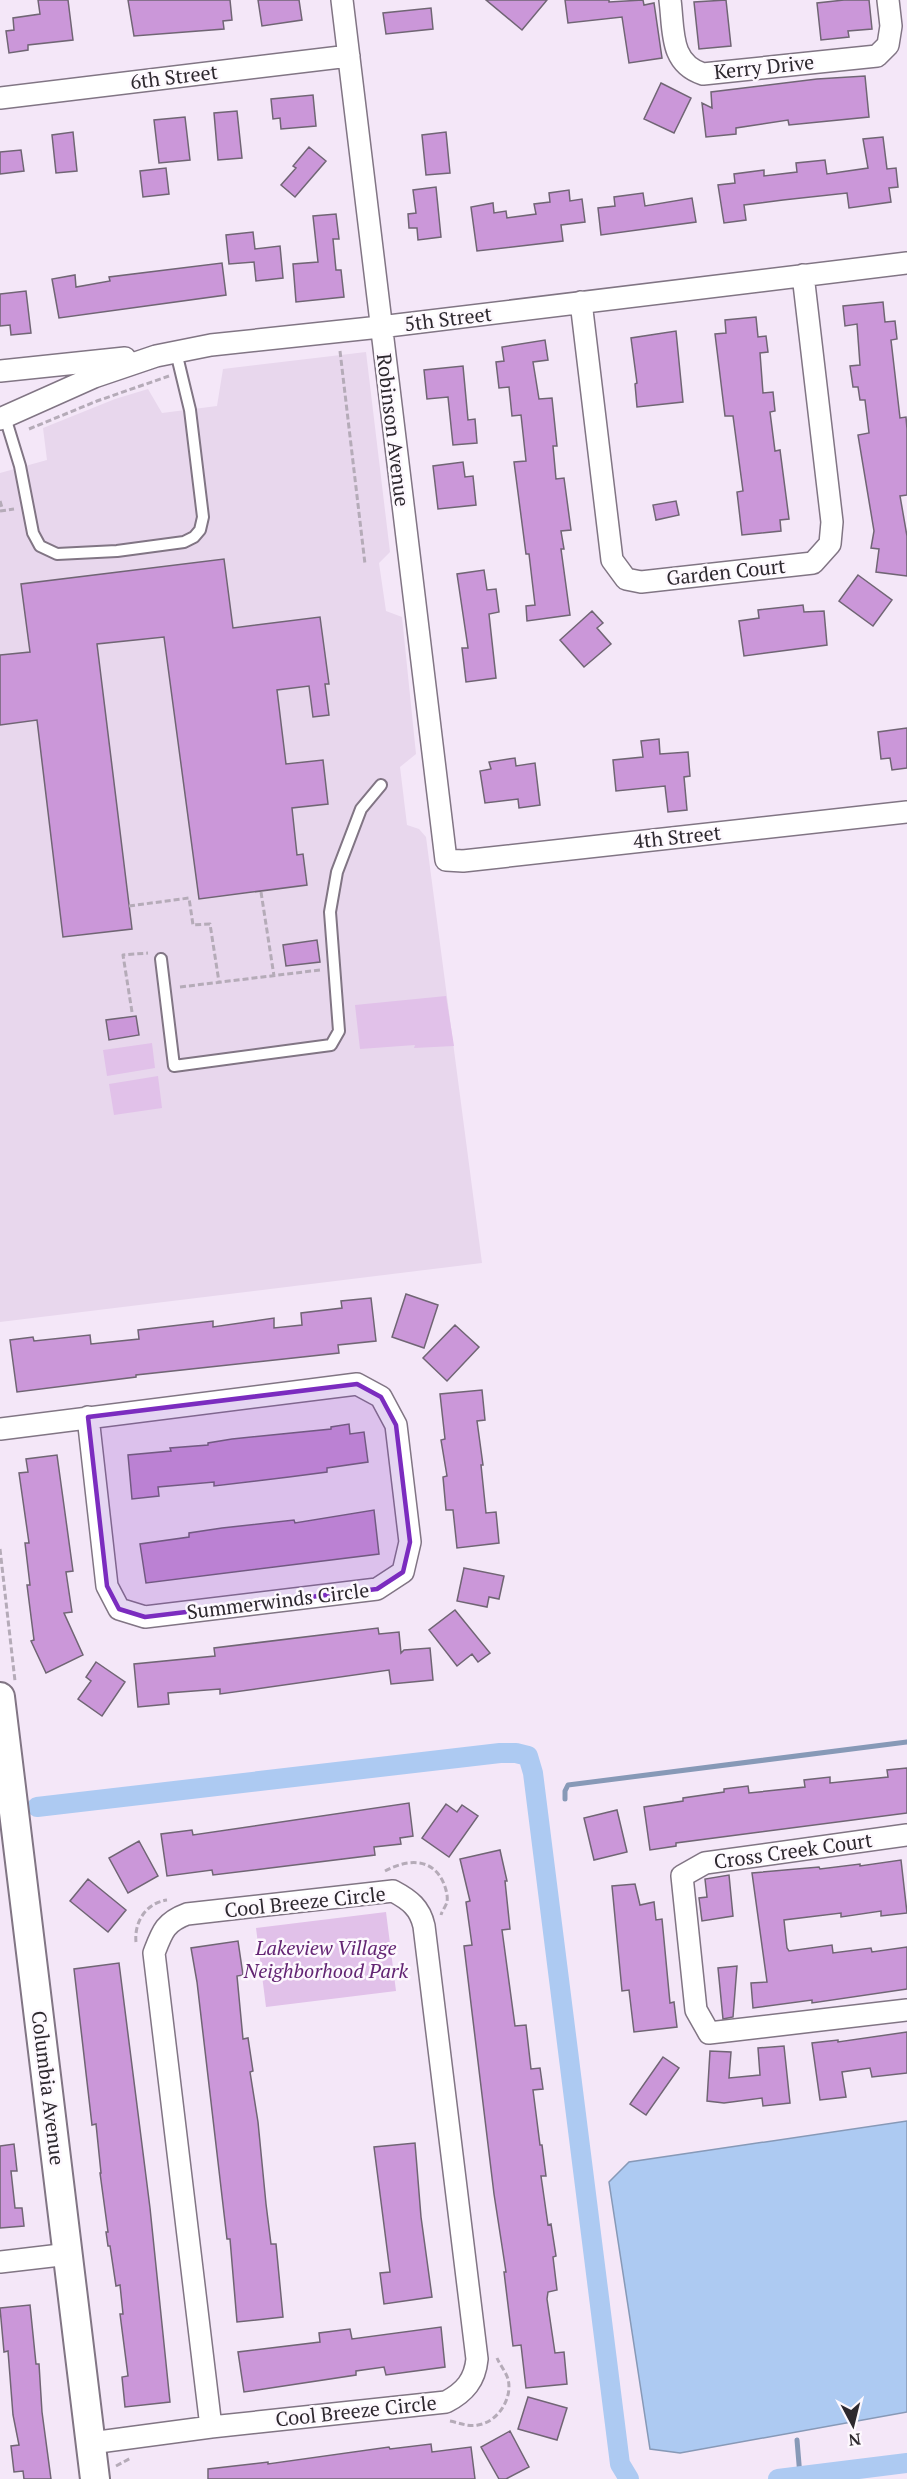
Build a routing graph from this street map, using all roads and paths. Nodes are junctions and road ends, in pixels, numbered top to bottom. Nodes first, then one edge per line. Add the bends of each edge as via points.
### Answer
1 (342, 0) edge
2 (670, 0) edge
3 (888, 0) edge
4 (349, 56) junction
5 (0, 98) edge
6 (907, 263) edge
7 (803, 275) junction
8 (581, 302) junction
9 (380, 327) junction
10 (340, 349) dead end
11 (176, 352) junction
12 (156, 356) junction
13 (0, 371) edge
14 (3, 418) edge
15 (0, 501) edge
16 (14, 509) dead end
17 (1, 511) edge
18 (365, 564) dead end
19 (381, 785) dead end
20 (907, 812) edge
21 (446, 860) joint
22 (261, 892) dead end
23 (129, 906) dead end
24 (158, 956) joint
25 (328, 969) dead end
26 (274, 975) junction
27 (219, 982) junction
28 (180, 987) dead end
29 (132, 1012) dead end
30 (88, 1417) junction
31 (0, 1429) edge
32 (0, 1549) edge
33 (8, 1693) edge
34 (907, 1835) edge
35 (378, 1875) dead end
36 (170, 1900) dead end
37 (441, 1922) dead end
38 (136, 1944) dead end
39 (907, 2010) edge
40 (69, 2254) junction
41 (0, 2262) edge
42 (494, 2354) dead end
43 (446, 2420) dead end
44 (212, 2427) junction
45 (91, 2443) junction
46 (142, 2457) dead end
47 (103, 2474) edge

1 - 4 street, Robinson Avenue
2 - 3 street, Kerry Drive via 677,54 692,70 703,74 877,56 888,45
4 - 5 street, 6th Street
4 - 9 street, Robinson Avenue
6 - 7 street, 5th Street
7 - 8 street, 5th Street
7 - 8 street, Garden Court via 832,522 830,544 813,563 641,582 626,579 612,560
8 - 9 street, 5th Street
9 - 11 street, 5th Street
9 - 21 street, Robinson Avenue
10 - 18 path
11 - 12 street, 5th Street
11 - 14 lane via 190,410 203,517 200,530 184,542 57,554 40,546 33,533 20,466
12 - 13 street
12 - 14 street, 5th Street via 94,377
15 - 17 path
16 - 17 path
19 - 24 lane via 362,809 338,872 330,912 339,1031 332,1045 174,1066
20 - 21 street, 4th Street via 475,860
22 - 26 path
23 - 27 path via 189,898 193,925 210,924
24 - 29 path via 123,955
25 - 26 path
26 - 27 path
27 - 28 path
30 - 30 street, Summerwinds Circle via 107,1586 119,1609 145,1617 371,1590 403,1572 410,1542 396,1425 381,1397 357,1384
30 - 31 street, Summerwinds Circle
32 - 33 path
33 - 40 street, Columbia Avenue via 13,1805
34 - 39 street, Cross Creek Court via 705,1863 682,1876 696,2010 709,2032
35 - 37 path via 407,1862 429,1865 438,1872 447,1893
36 - 38 path via 159,1901 142,1914 136,1926
40 - 41 street
40 - 45 street, Columbia Avenue
42 - 43 path via 508,2378 504,2408 481,2425
44 - 44 street, Cool Breeze Circle via 154,1953 173,1919 188,1914 393,1892 415,1906 424,1926 476,2369 469,2386 446,2402
44 - 45 street, Cool Breeze Circle
45 - 47 street, Columbia Avenue
46 - 47 path via 130,2458

